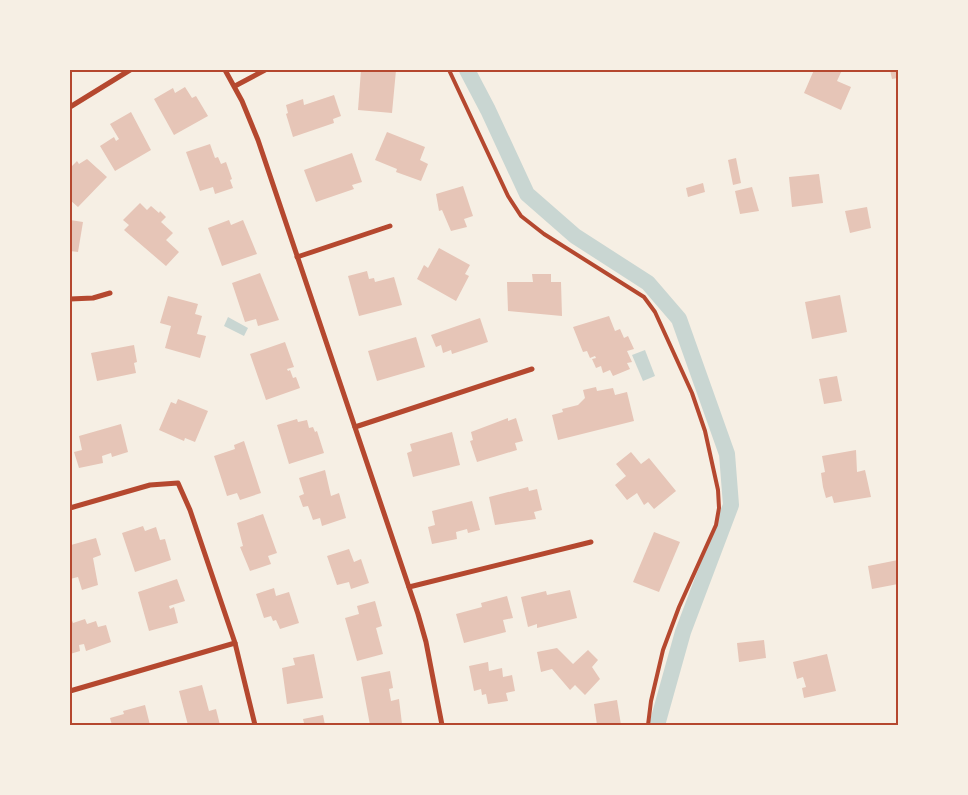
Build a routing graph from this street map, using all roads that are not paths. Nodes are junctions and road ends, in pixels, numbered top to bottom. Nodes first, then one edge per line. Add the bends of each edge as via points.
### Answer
1 (130, 70) edge
2 (225, 70) edge
3 (265, 70) edge
4 (449, 70) edge
5 (235, 86) junction
6 (70, 107) edge
7 (390, 226) dead end
8 (297, 257) junction
9 (110, 293) dead end
10 (70, 299) edge
11 (532, 369) dead end
12 (355, 427) junction
13 (70, 508) edge
14 (591, 542) dead end
15 (409, 587) junction
16 (235, 643) junction
17 (70, 691) edge
18 (255, 725) edge
19 (442, 725) edge
20 (648, 725) edge

1 - 6 street
2 - 5 street
3 - 5 street
4 - 20 lane via 508,196 521,216 544,234 644,296 655,312 706,431 718,490 716,525 663,650
5 - 8 street via 258,140
7 - 8 street
8 - 12 street
9 - 10 street
11 - 12 street
12 - 15 street
13 - 16 street via 150,485 178,483
14 - 15 street
15 - 19 street via 426,642
16 - 17 street
16 - 18 street

